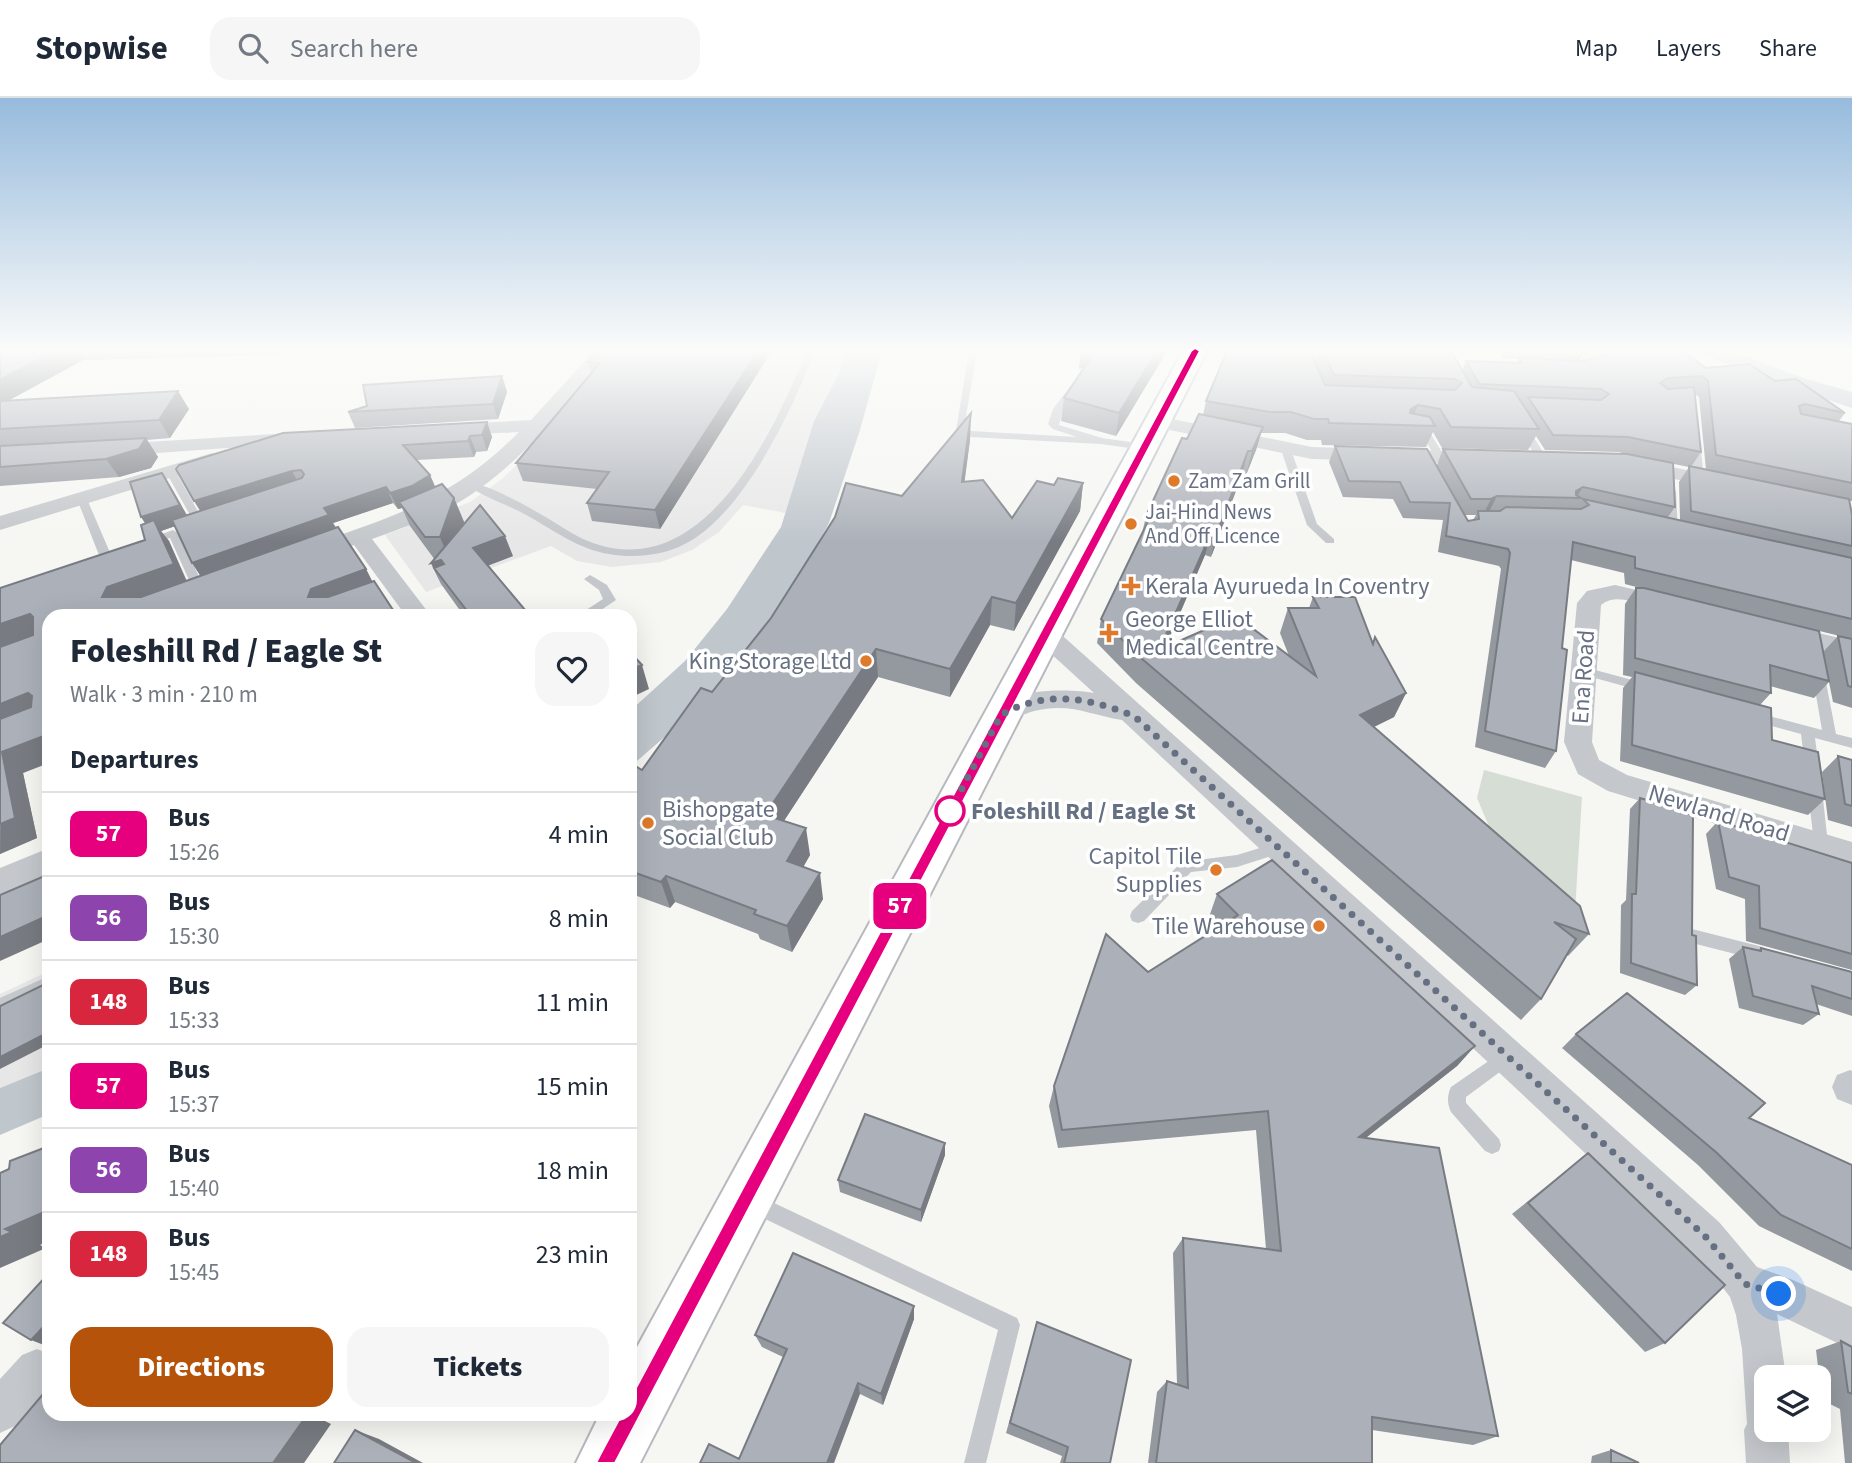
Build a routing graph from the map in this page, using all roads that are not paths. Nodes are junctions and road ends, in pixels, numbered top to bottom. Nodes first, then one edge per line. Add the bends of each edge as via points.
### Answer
1 (546, 415) edge
2 (781, 415) edge
3 (962, 415) edge
4 (1056, 415) edge
5 (1161, 415) edge
6 (1516, 417) edge
7 (1693, 424) edge
8 (536, 426) junction
9 (427, 430) edge
10 (1409, 432) edge
11 (1151, 434) junction
12 (317, 438) edge
13 (1101, 441) junction
14 (248, 442) junction
15 (1285, 447) junction
16 (93, 451) edge
17 (1431, 460) junction
18 (1543, 460) junction
19 (1568, 460) edge
20 (1618, 461) edge
21 (171, 472) junction
22 (1671, 472) junction
23 (1699, 478) junction
24 (472, 485) junction
25 (1738, 486) edge
26 (82, 499) junction
27 (212, 520) edge
28 (0, 523) edge
29 (200, 524) junction
30 (1661, 528) edge
31 (1673, 531) junction
32 (173, 533) junction
33 (1686, 534) edge
34 (358, 535) junction
35 (1330, 541) dead end
36 (139, 544) edge
37 (292, 558) edge
38 (92, 559) edge
39 (590, 579) dead end
40 (207, 589) joint
41 (177, 600) edge
42 (1684, 608) edge
43 (412, 609) edge
44 (595, 609) edge
45 (1761, 627) edge
46 (1046, 635) junction
47 (1852, 649) edge
48 (1814, 652) junction
49 (1584, 671) junction
50 (1662, 692) edge
51 (1741, 713) edge
52 (1001, 715) junction
53 (1134, 716) junction
54 (1807, 731) junction
55 (1829, 737) junction
56 (1852, 743) edge
57 (1588, 767) joint
58 (1279, 848) junction
59 (1841, 854) edge
60 (42, 863) edge
61 (0, 882) edge
62 (1138, 916) dead end
63 (1692, 936) edge
64 (1772, 957) edge
65 (42, 986) edge
66 (0, 1006) edge
67 (1507, 1056) junction
68 (1492, 1145) dead end
69 (746, 1200) junction
70 (1745, 1284) junction
71 (1852, 1329) edge
72 (1763, 1365) edge
73 (37, 1370) dead end
74 (637, 1406) edge
75 (0, 1412) edge
76 (629, 1421) edge
77 (1767, 1442) edge
78 (607, 1463) edge
79 (975, 1463) edge
80 (1768, 1463) edge

1 - 8 street
2 - 24 lane via 753,463 712,518 679,542 633,553 594,548
3 - 13 lane via 959,429 970,434
4 - 13 lane via 1056,427
5 - 11 main road
6 - 18 lane
7 - 23 lane
8 - 9 street
8 - 24 street
10 - 17 lane via 1426,433
11 - 13 lane
11 - 15 street
11 - 46 main road
12 - 14 street
14 - 16 street
14 - 21 street
15 - 17 street via 1311,453
15 - 35 lane via 1312,525
17 - 18 street
18 - 19 street
20 - 22 street
21 - 26 street
21 - 29 lane
22 - 23 street
22 - 31 lane
23 - 25 street
24 - 34 street via 428,509
26 - 28 street
26 - 38 lane via 111,553
27 - 29 lane
29 - 32 lane
30 - 31 lane
31 - 33 lane
32 - 36 lane
32 - 40 lane
34 - 37 street
34 - 43 street via 394,591
39 - 44 lane via 603,587 610,600
40 - 41 street
42 - 49 street, Ena Road via 1633,595 1593,596
45 - 48 street
46 - 52 main road
46 - 53 street
47 - 48 street
48 - 55 lane
49 - 50 lane
49 - 57 street, Ena Road via 1578,742
51 - 54 lane
52 - 53 street via 1055,697 1086,699
52 - 69 main road
53 - 58 street
54 - 55 lane
54 - 59 lane
55 - 56 lane
57 - 59 street, Newland Road via 1618,783
58 - 62 lane via 1237,862 1187,866
58 - 67 street
60 - 61 street
63 - 64 lane
65 - 66 lane
67 - 68 lane via 1457,1093 1457,1106
67 - 70 street via 1705,1236
69 - 74 main road
69 - 79 lane via 1010,1325
70 - 71 street via 1779,1294
70 - 72 street via 1755,1312
73 - 75 street
76 - 78 main road
77 - 80 street

